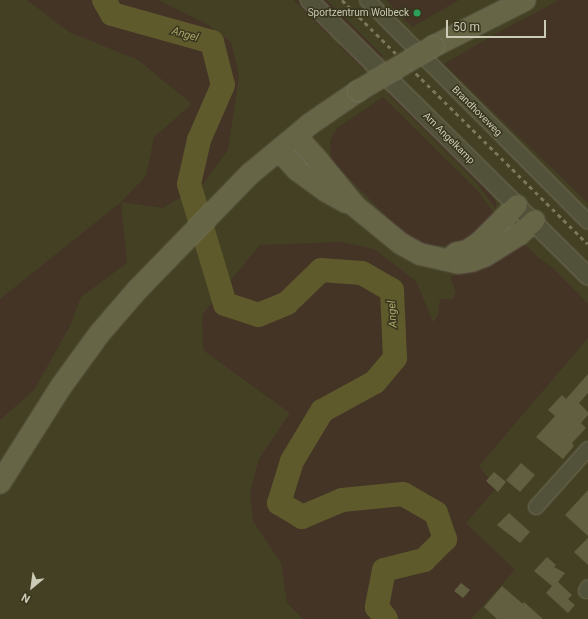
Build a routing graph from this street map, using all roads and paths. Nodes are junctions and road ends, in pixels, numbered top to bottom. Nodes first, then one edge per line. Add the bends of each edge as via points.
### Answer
1 (309, 0) edge
2 (367, 0) edge
3 (525, 0) edge
4 (296, 136) junction
5 (279, 150) junction
6 (517, 205) junction
7 (356, 208) junction
8 (534, 221) junction
9 (588, 222) edge
10 (446, 260) junction
11 (588, 276) edge
12 (588, 450) edge
13 (0, 483) edge
14 (536, 507) dead end

1 - 6 street, Am Angelkamp
2 - 9 street, Brandhoveweg
3 - 4 main road, bridge via 434,46 358,91
4 - 5 main road
4 - 7 main road
5 - 7 main road via 297,170
5 - 13 main road via 250,174 151,274 100,333 60,388
6 - 8 street, Am Angelkamp
6 - 10 main road via 480,242
7 - 10 main road via 406,247 427,256
8 - 10 main road via 520,235 485,256 458,263
8 - 11 street, Am Angelkamp
12 - 14 street

